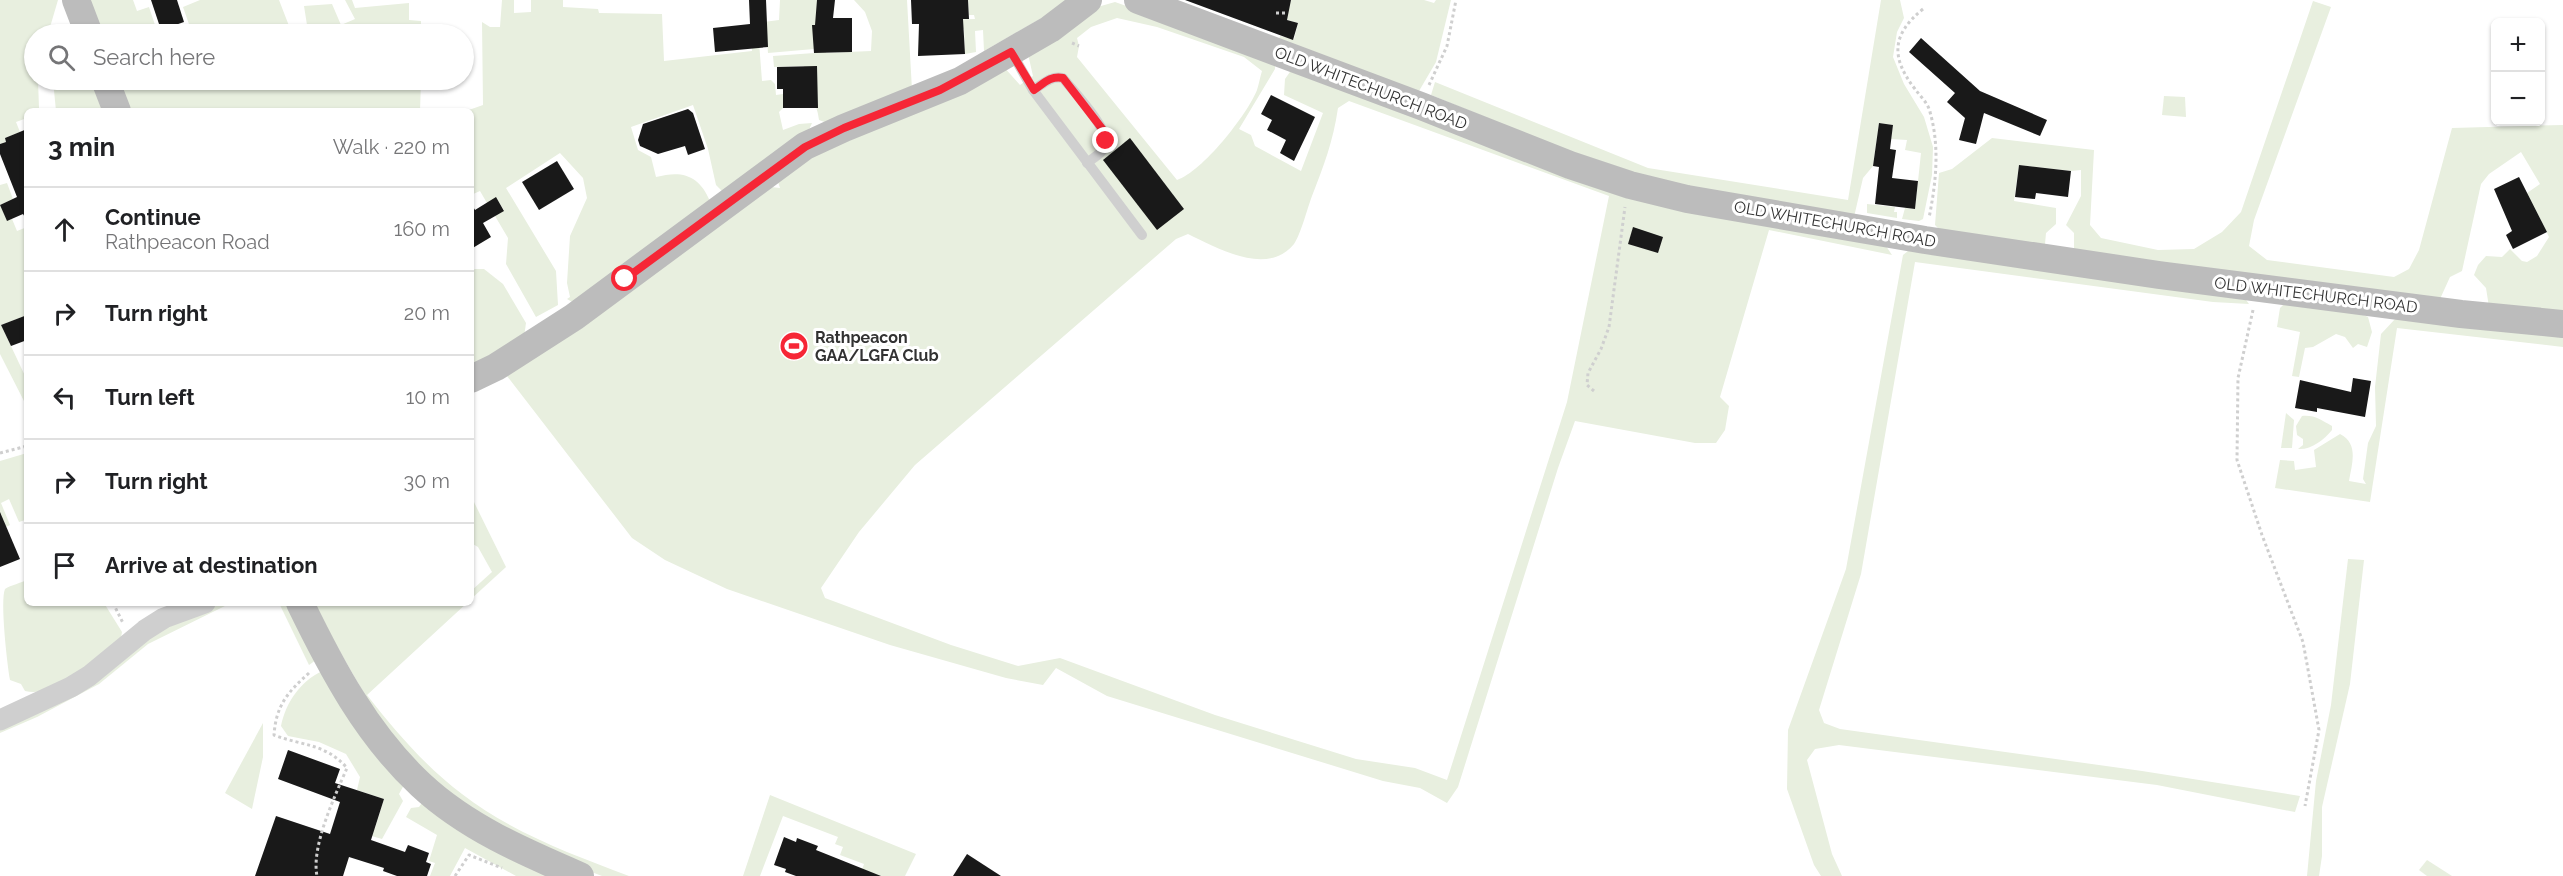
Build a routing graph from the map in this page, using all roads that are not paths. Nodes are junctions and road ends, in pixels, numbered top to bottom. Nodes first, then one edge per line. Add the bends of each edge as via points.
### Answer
1 (76, 0) edge
2 (1088, 0) edge
3 (1138, 0) edge
4 (85, 24) edge
5 (1011, 52) junction
6 (109, 90) edge
7 (1034, 90) junction
8 (116, 108) edge
9 (1087, 163) junction
10 (1143, 236) dead end
11 (2563, 324) edge
12 (474, 378) edge
13 (197, 606) edge
14 (302, 606) edge
15 (0, 720) edge
16 (580, 876) edge

1 - 4 street
2 - 5 street
3 - 11 street, OLD WHITECHURCH ROAD via 1570,165 1687,199 2158,275
5 - 7 lane
5 - 12 street via 940,90 805,147 574,317
6 - 8 street
7 - 9 lane
7 - 9 lane via 1056,76 1063,78 1103,130 1103,150
9 - 10 lane
13 - 15 street via 145,630 71,687
14 - 16 street via 335,673 365,719 422,786 506,843

